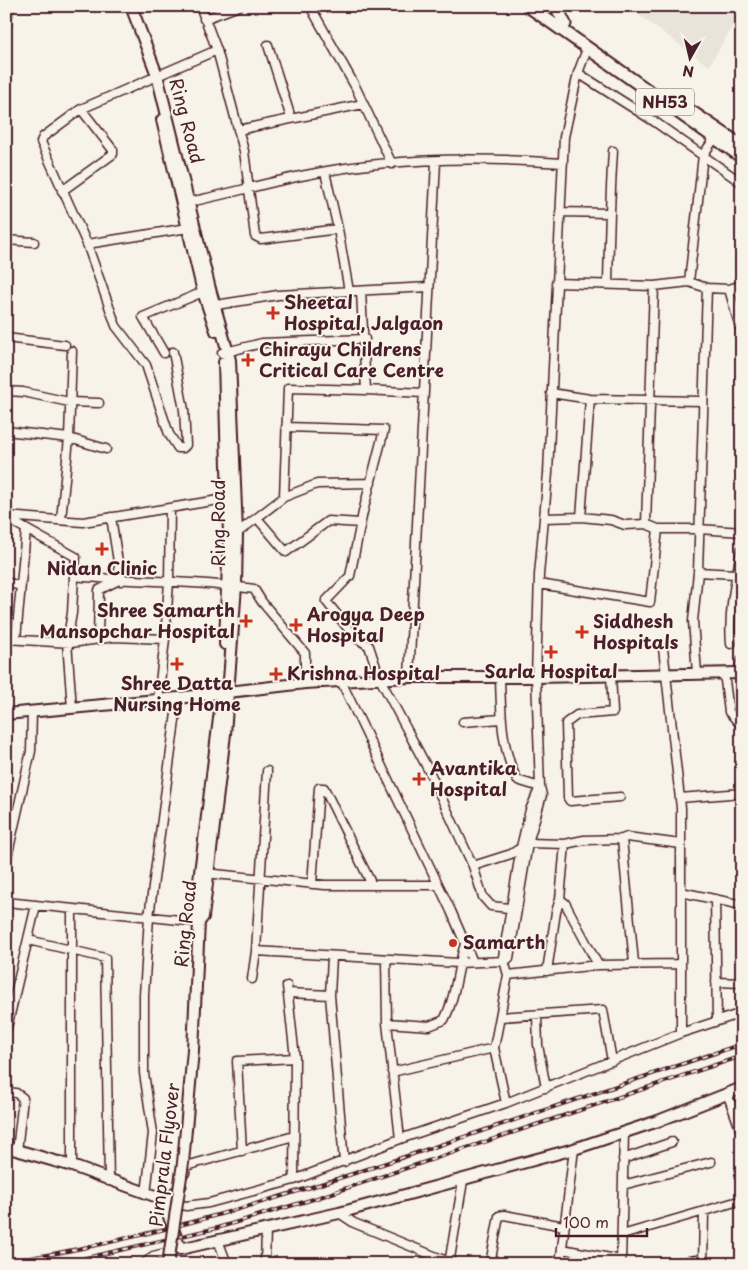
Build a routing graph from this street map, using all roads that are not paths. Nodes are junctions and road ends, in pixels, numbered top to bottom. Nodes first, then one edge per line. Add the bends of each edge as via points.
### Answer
1 (9, 6) edge
2 (124, 6) edge
3 (131, 6) edge
4 (200, 6) edge
5 (239, 6) edge
6 (310, 6) edge
7 (528, 6) edge
8 (541, 6) edge
9 (556, 6) edge
10 (204, 19) junction
11 (565, 24) junction
12 (6, 30) edge
13 (268, 45) dead end
14 (587, 48) junction
15 (217, 50) junction
16 (578, 73) junction
17 (154, 76) junction
18 (364, 104) junction
19 (81, 109) junction
20 (291, 118) junction
21 (238, 130) junction
22 (717, 136) junction
23 (742, 146) edge
24 (613, 151) dead end
25 (703, 155) junction
26 (742, 158) edge
27 (436, 162) junction
28 (563, 162) junction
29 (392, 164) junction
30 (325, 172) junction
31 (742, 183) edge
32 (250, 188) junction
33 (62, 192) junction
34 (186, 203) junction
35 (560, 212) junction
36 (609, 212) junction
37 (188, 228) junction
38 (338, 229) junction
39 (6, 240) edge
40 (34, 242) dead end
41 (87, 244) junction
42 (689, 282) junction
43 (556, 283) junction
44 (608, 283) junction
45 (742, 284) edge
46 (654, 286) junction
47 (429, 287) junction
48 (706, 288) junction
49 (728, 289) junction
50 (349, 291) junction
51 (362, 291) junction
52 (203, 292) junction
53 (211, 306) junction
54 (742, 335) edge
55 (6, 338) edge
56 (365, 340) junction
57 (65, 345) dead end
58 (72, 351) dead end
59 (174, 352) dead end
60 (225, 352) junction
61 (164, 354) dead end
62 (366, 390) junction
63 (6, 391) edge
64 (423, 392) junction
65 (551, 393) junction
66 (590, 399) junction
67 (650, 400) junction
68 (701, 401) junction
69 (69, 402) junction
70 (99, 403) dead end
71 (286, 427) junction
72 (6, 431) edge
73 (69, 438) junction
74 (106, 449) dead end
75 (371, 483) junction
76 (284, 497) junction
77 (231, 498) junction
78 (170, 508) junction
79 (6, 517) edge
80 (111, 517) junction
81 (581, 517) junction
82 (257, 518) junction
83 (544, 518) junction
84 (61, 520) junction
85 (361, 522) junction
86 (646, 524) junction
87 (658, 529) junction
88 (698, 529) junction
89 (26, 530) junction
90 (742, 532) edge
91 (233, 534) junction
92 (742, 547) edge
93 (698, 572) junction
94 (735, 574) junction
95 (74, 576) junction
96 (119, 581) junction
97 (6, 582) edge
98 (169, 582) junction
99 (539, 584) junction
100 (20, 586) junction
101 (231, 586) junction
102 (6, 639) edge
103 (16, 639) junction
104 (98, 639) junction
105 (165, 639) junction
106 (67, 642) junction
107 (731, 644) dead end
108 (663, 648) dead end
109 (742, 659) edge
110 (697, 673) junction
111 (724, 673) junction
112 (667, 674) junction
113 (740, 674) edge
114 (612, 676) junction
115 (500, 677) junction
116 (536, 677) junction
117 (409, 678) junction
118 (380, 679) junction
119 (341, 681) junction
120 (305, 683) junction
121 (225, 692) junction
122 (178, 698) junction
123 (158, 700) junction
124 (72, 708) junction
125 (32, 712) junction
126 (6, 714) edge
127 (501, 719) junction
128 (463, 722) dead end
129 (742, 726) edge
130 (267, 771) dead end
131 (540, 787) junction
132 (742, 793) edge
133 (620, 797) dead end
134 (680, 798) junction
135 (622, 839) junction
136 (565, 844) junction
137 (681, 844) junction
138 (525, 845) junction
139 (6, 862) edge
140 (473, 866) junction
141 (204, 873) junction
142 (260, 879) junction
143 (312, 884) junction
144 (372, 885) junction
145 (438, 885) junction
146 (680, 892) junction
147 (560, 899) junction
148 (716, 899) junction
149 (6, 902) edge
150 (36, 905) junction
151 (742, 905) edge
152 (72, 909) junction
153 (514, 909) junction
154 (149, 917) junction
155 (199, 922) junction
156 (28, 940) junction
157 (465, 944) junction
158 (72, 950) junction
159 (256, 952) junction
160 (332, 956) junction
161 (386, 959) junction
162 (505, 961) junction
163 (472, 962) junction
164 (458, 963) junction
165 (634, 963) junction
166 (681, 964) junction
167 (598, 965) junction
168 (547, 971) junction
169 (508, 975) junction
170 (252, 979) dead end
171 (716, 982) junction
172 (742, 983) edge
173 (330, 995) junction
174 (742, 1013) edge
175 (537, 1016) junction
176 (500, 1017) junction
177 (717, 1021) junction
178 (387, 1023) junction
179 (6, 1032) edge
180 (681, 1033) junction
181 (494, 1048) junction
182 (193, 1050) joint
183 (295, 1058) junction
184 (612, 1061) junction
185 (392, 1072) junction
186 (546, 1088) junction
187 (742, 1088) edge
188 (6, 1092) edge
189 (727, 1093) junction
190 (506, 1103) junction
191 (624, 1133) junction
192 (742, 1134) edge
193 (294, 1136) junction
194 (400, 1139) junction
195 (672, 1142) dead end
196 (6, 1148) edge
197 (574, 1149) junction
198 (18, 1151) junction
199 (242, 1151) junction
200 (623, 1159) junction
201 (344, 1162) junction
202 (711, 1162) dead end
203 (72, 1166) junction
204 (294, 1180) junction
205 (109, 1181) junction
206 (463, 1181) junction
207 (623, 1185) junction
208 (146, 1194) junction
209 (163, 1199) junction
210 (742, 1200) edge
211 (704, 1212) junction
212 (339, 1213) junction
213 (564, 1226) junction
214 (266, 1230) junction
215 (622, 1235) junction
216 (218, 1240) junction
217 (180, 1249) junction
218 (562, 1249) junction
219 (703, 1261) edge
220 (621, 1262) edge
221 (265, 1263) edge
222 (449, 1263) edge
223 (144, 1264) edge
224 (168, 1264) edge
225 (228, 1264) edge
226 (286, 1264) edge
227 (490, 1264) edge
228 (560, 1264) edge
229 (669, 1264) edge

1 - 12 street
2 - 17 main road
3 - 17 main road, Ring Road
4 - 10 street
5 - 10 street
6 - 18 street
7 - 14 highway, NH53
8 - 11 highway, NH53
9 - 11 highway
10 - 15 street
11 - 22 highway, NH53
13 - 20 street
14 - 16 street
14 - 22 highway, NH53
15 - 17 street
15 - 21 street
16 - 25 street
16 - 28 street via 564,137
17 - 19 street
17 - 34 main road, Ring Road
18 - 20 street
18 - 29 street
19 - 33 street via 43,137 41,142
19 - 33 street via 113,154
20 - 21 street
21 - 32 street
22 - 23 highway, NH53
22 - 25 street
22 - 26 highway, NH53
24 - 36 street
25 - 31 street
25 - 42 street
27 - 28 street via 506,158
27 - 29 street
27 - 47 street
28 - 35 street
29 - 30 street
30 - 32 street
30 - 38 street
32 - 34 street
32 - 38 street via 257,238
33 - 41 street
34 - 37 main road
34 - 53 main road, Ring Road
35 - 36 street
35 - 43 street
36 - 44 street
37 - 41 street
37 - 52 main road
38 - 50 street
39 - 40 street
41 - 59 street via 116,326 146,365 169,434 178,448 183,448 186,445 184,410
42 - 46 street
42 - 48 street
43 - 44 street
43 - 65 street
44 - 46 street
45 - 49 street
46 - 67 street
47 - 51 street
47 - 64 street
48 - 49 street
48 - 68 street
49 - 54 street
50 - 51 street
50 - 53 street via 278,295
51 - 56 street
52 - 53 main road
52 - 61 street via 143,317
53 - 60 main road, Ring Road
55 - 57 street
56 - 60 street via 262,343
56 - 62 street
58 - 69 street
60 - 77 main road, Ring Road via 234,428
62 - 64 street
62 - 71 street via 288,388
63 - 69 street
64 - 117 street
65 - 66 street
65 - 83 street
66 - 67 street
66 - 81 street
67 - 68 street
67 - 86 street
68 - 88 street
69 - 70 street
69 - 73 street
71 - 75 street via 384,430
71 - 76 street
72 - 73 street
73 - 74 street
73 - 84 street
75 - 76 street via 317,484
75 - 85 street
76 - 82 street
77 - 78 street
77 - 91 main road, Ring Road
78 - 80 street
78 - 98 street
79 - 84 street
79 - 89 street
80 - 84 street via 83,522
80 - 96 street
81 - 83 street
81 - 86 street via 625,525
82 - 85 street via 286,552 328,521
82 - 91 street
83 - 99 street
85 - 118 street via 350,576 326,602 355,637 370,646
86 - 87 street
87 - 88 street
87 - 99 street via 650,602
88 - 90 street
88 - 93 street
89 - 95 street via 76,557
89 - 100 street
91 - 101 main road, Ring Road
92 - 94 street
93 - 94 street
93 - 110 street via 693,621
94 - 107 street
95 - 96 street
95 - 106 street
96 - 98 street
96 - 104 street via 99,590
97 - 100 street
98 - 101 street
98 - 105 street
99 - 116 street
100 - 103 street
101 - 120 street via 254,589 306,654
101 - 121 main road, Ring Road
102 - 103 street
103 - 106 street
104 - 105 street
104 - 106 street
105 - 123 street
106 - 124 street
108 - 112 street
109 - 113 street
110 - 111 main road
110 - 112 main road
111 - 113 main road
111 - 129 street via 729,712
112 - 114 main road
112 - 134 street
114 - 116 main road
114 - 133 street via 614,712 577,715 566,723 568,798 570,801
115 - 116 main road
115 - 117 main road
115 - 127 street
116 - 131 street
117 - 118 main road
118 - 119 main road
118 - 140 street via 430,773
119 - 120 main road
119 - 145 street
120 - 121 main road
121 - 122 main road
121 - 141 main road, Ring Road via 220,783
122 - 123 main road
122 - 154 street
123 - 124 main road
124 - 125 main road
125 - 126 main road
125 - 139 street via 31,751
127 - 128 street
127 - 131 street via 508,761 517,780
130 - 142 street
131 - 138 street via 542,794
132 - 134 street
134 - 137 street
135 - 136 street
135 - 137 street
135 - 165 street
136 - 138 street
136 - 147 street
137 - 146 street
138 - 140 street via 511,854
138 - 153 street
140 - 153 street via 483,897 491,906
141 - 142 street
141 - 155 main road, Ring Road via 203,916
142 - 143 street
142 - 159 street
143 - 144 street
143 - 144 street via 318,788 324,788
144 - 145 street
145 - 157 street
146 - 148 street
146 - 166 street
147 - 167 street
147 - 168 street
148 - 151 street
148 - 171 street
149 - 150 street
150 - 152 street
150 - 156 street
152 - 154 street
152 - 158 street
153 - 162 street via 509,958
154 - 155 street
154 - 208 street via 144,1073 153,1133
155 - 182 main road, Ring Road
156 - 158 street
156 - 179 street
157 - 163 street
157 - 164 street
158 - 203 street
158 - 205 street via 105,958
159 - 160 street
159 - 170 street
160 - 161 street
160 - 173 street
161 - 164 street
161 - 178 street
162 - 163 street
162 - 169 street
163 - 164 street
164 - 178 street via 444,1020 428,1026
165 - 166 street
165 - 167 street
166 - 180 street
167 - 168 street
168 - 169 street
169 - 176 street
171 - 172 street
171 - 177 street
173 - 183 street via 288,990
173 - 201 street
174 - 177 street
175 - 176 street
175 - 184 street via 603,1010
175 - 186 street via 538,1045
176 - 181 street
177 - 180 street
178 - 185 street
180 - 184 street
181 - 185 street
181 - 190 street
182 - 224 main road, Pimprala Flyover, bridge via 183,1163
183 - 193 street
183 - 199 street via 238,1061
184 - 186 street
185 - 194 street
186 - 190 street
187 - 189 main road
188 - 198 street via 23,1098
189 - 191 main road
189 - 192 street
190 - 194 street
191 - 197 main road
191 - 200 street
193 - 199 street
193 - 204 street
194 - 201 street
195 - 200 street
196 - 198 main road
197 - 206 main road
197 - 213 street
198 - 203 main road
199 - 209 street via 186,1166 184,1185
200 - 207 street
201 - 204 street
202 - 207 street
203 - 205 main road
204 - 209 street via 186,1206
205 - 208 main road
206 - 212 main road
206 - 222 street
207 - 215 street
208 - 209 main road
209 - 217 main road
210 - 211 street
211 - 215 street
211 - 219 street
212 - 214 main road
212 - 222 street via 354,1223
213 - 218 street
213 - 227 street via 500,1216
214 - 216 main road
214 - 221 street
215 - 220 street
216 - 217 main road
216 - 225 street
217 - 223 street via 153,1256
218 - 220 street
218 - 228 street
219 - 229 street
221 - 226 street

